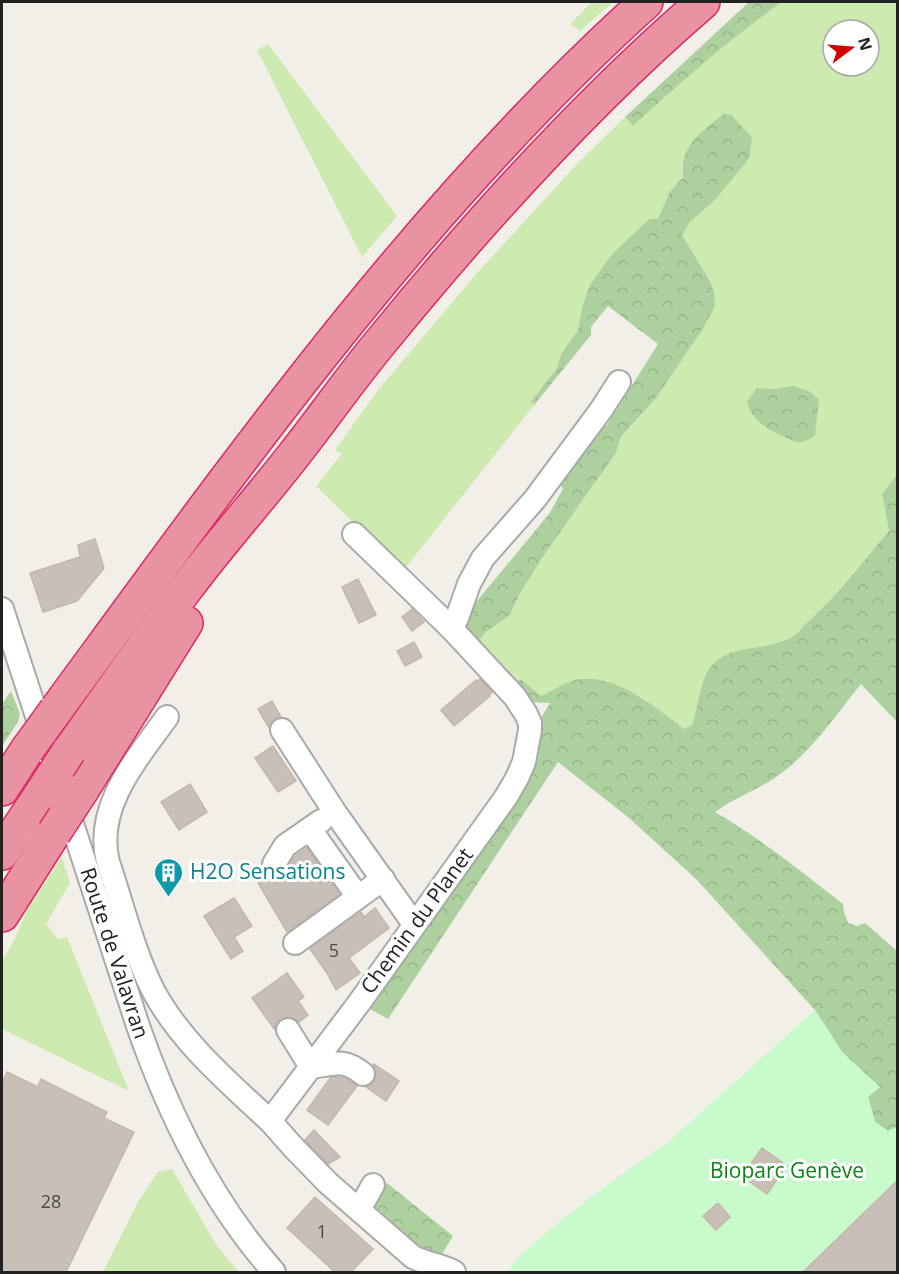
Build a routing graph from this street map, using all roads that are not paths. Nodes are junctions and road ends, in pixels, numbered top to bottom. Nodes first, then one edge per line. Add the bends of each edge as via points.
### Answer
1 (646, 2) edge
2 (704, 2) edge
3 (619, 382) dead end
4 (292, 457) junction
5 (354, 534) dead end
6 (2, 609) edge
7 (451, 628) junction
8 (166, 717) dead end
9 (282, 730) dead end
10 (2, 789) edge
11 (334, 811) junction
12 (310, 829) junction
13 (2, 853) edge
14 (274, 864) dead end
15 (382, 879) junction
16 (358, 897) junction
17 (2, 915) edge
18 (414, 924) junction
19 (295, 943) dead end
20 (288, 1030) dead end
21 (311, 1067) junction
22 (363, 1074) dead end
23 (270, 1121) junction
24 (373, 1185) dead end
25 (359, 1210) junction
26 (423, 1268) edge
27 (274, 1272) edge
28 (454, 1272) edge

1 - 10 highway, bridge via 524,122 390,271 266,426
2 - 4 highway via 627,71 477,228 382,340
3 - 7 street via 535,499 483,558
4 - 13 highway, bridge via 185,590 69,751
4 - 17 highway, bridge
5 - 7 street, Chemin du Planet
6 - 27 street, Route de Valavran via 162,1090 207,1180 233,1221
7 - 18 street, Chemin du Planet via 515,697 530,730 524,762 506,797
8 - 23 street via 119,789 107,822 105,851 142,965 156,994 187,1040
9 - 11 street
11 - 12 street
11 - 15 street
12 - 14 street via 285,846
12 - 16 street
15 - 16 street
15 - 18 street
16 - 19 street
18 - 21 street, Chemin du Planet
20 - 21 street
21 - 22 street via 342,1062
21 - 23 street, Chemin du Planet
23 - 25 street
24 - 25 street
25 - 26 street
26 - 28 street

